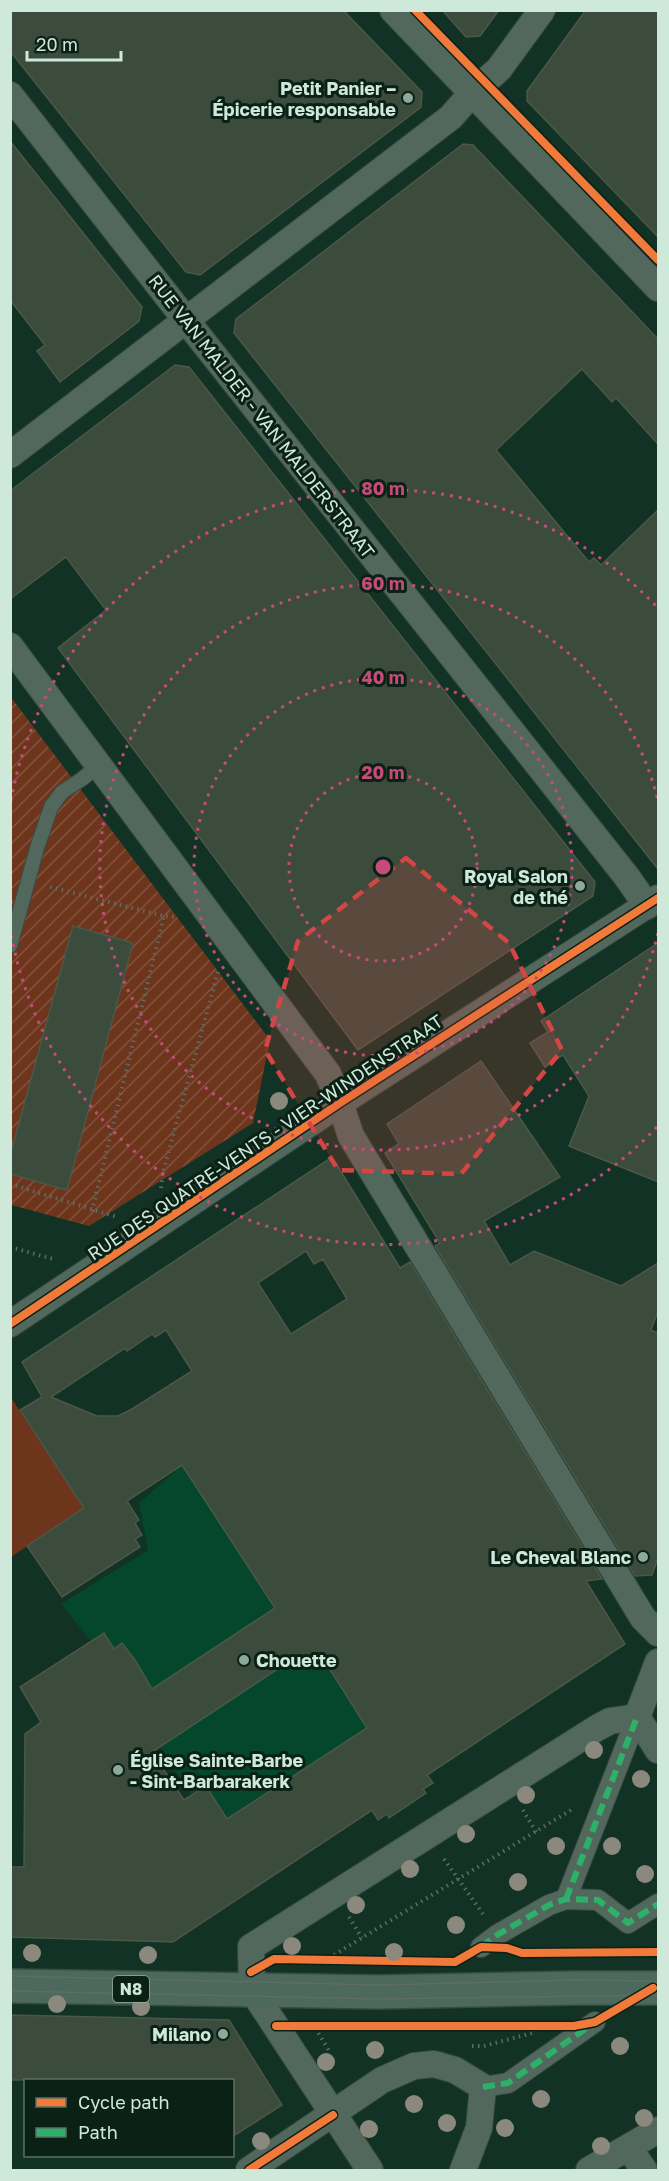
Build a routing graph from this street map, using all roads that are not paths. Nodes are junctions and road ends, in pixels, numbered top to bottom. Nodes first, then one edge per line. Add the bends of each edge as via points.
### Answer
1 (393, 10) edge
2 (542, 10) edge
3 (472, 93) junction
4 (10, 95) edge
5 (658, 288) edge
6 (186, 320) junction
7 (10, 455) edge
8 (10, 646) edge
9 (99, 765) junction
10 (653, 902) edge
11 (10, 946) edge
12 (340, 1103) junction
13 (10, 1324) edge
14 (658, 1633) edge
15 (658, 1662) edge
16 (637, 1717) junction
17 (658, 1750) edge
18 (566, 1899) junction
19 (658, 1904) edge
20 (481, 1947) dead end
21 (10, 1981) edge
22 (10, 1986) edge
23 (657, 1988) edge
24 (252, 1990) junction
25 (596, 2022) dead end
26 (483, 2087) junction
27 (333, 2115) junction
28 (658, 2130) edge
29 (629, 2148) junction
30 (249, 2170) edge
31 (370, 2170) edge
32 (463, 2170) edge
33 (589, 2170) edge
34 (644, 2170) edge

1 - 3 street
2 - 3 street via 499,69
3 - 5 street
3 - 6 street via 451,117
4 - 6 street, RUE VAN MALDER - VAN MALDERSTRAAT
6 - 7 street
6 - 10 street, RUE VAN MALDER - VAN MALDERSTRAAT via 627,877
8 - 9 street
9 - 11 lane via 62,792 51,807
9 - 12 street via 328,1074
10 - 12 street, RUE DES QUATRE-VENTS - VIER-WINDENSTRAAT
12 - 13 street, RUE DES QUATRE-VENTS - VIER-WINDENSTRAAT
12 - 14 street via 351,1136 643,1618
15 - 16 street
16 - 17 street
16 - 18 street
16 - 24 street via 610,1721 597,1728 251,1947
18 - 19 street via 598,1900 628,1923
18 - 20 street via 549,1905
21 - 24 lane
22 - 24 main road, N8
23 - 24 main road, N8
24 - 27 street
25 - 26 street via 508,2083
26 - 27 street via 455,2070 434,2064 414,2066 382,2080
26 - 32 street via 479,2128
27 - 30 street
27 - 31 street
28 - 29 street
29 - 33 street
29 - 34 street

